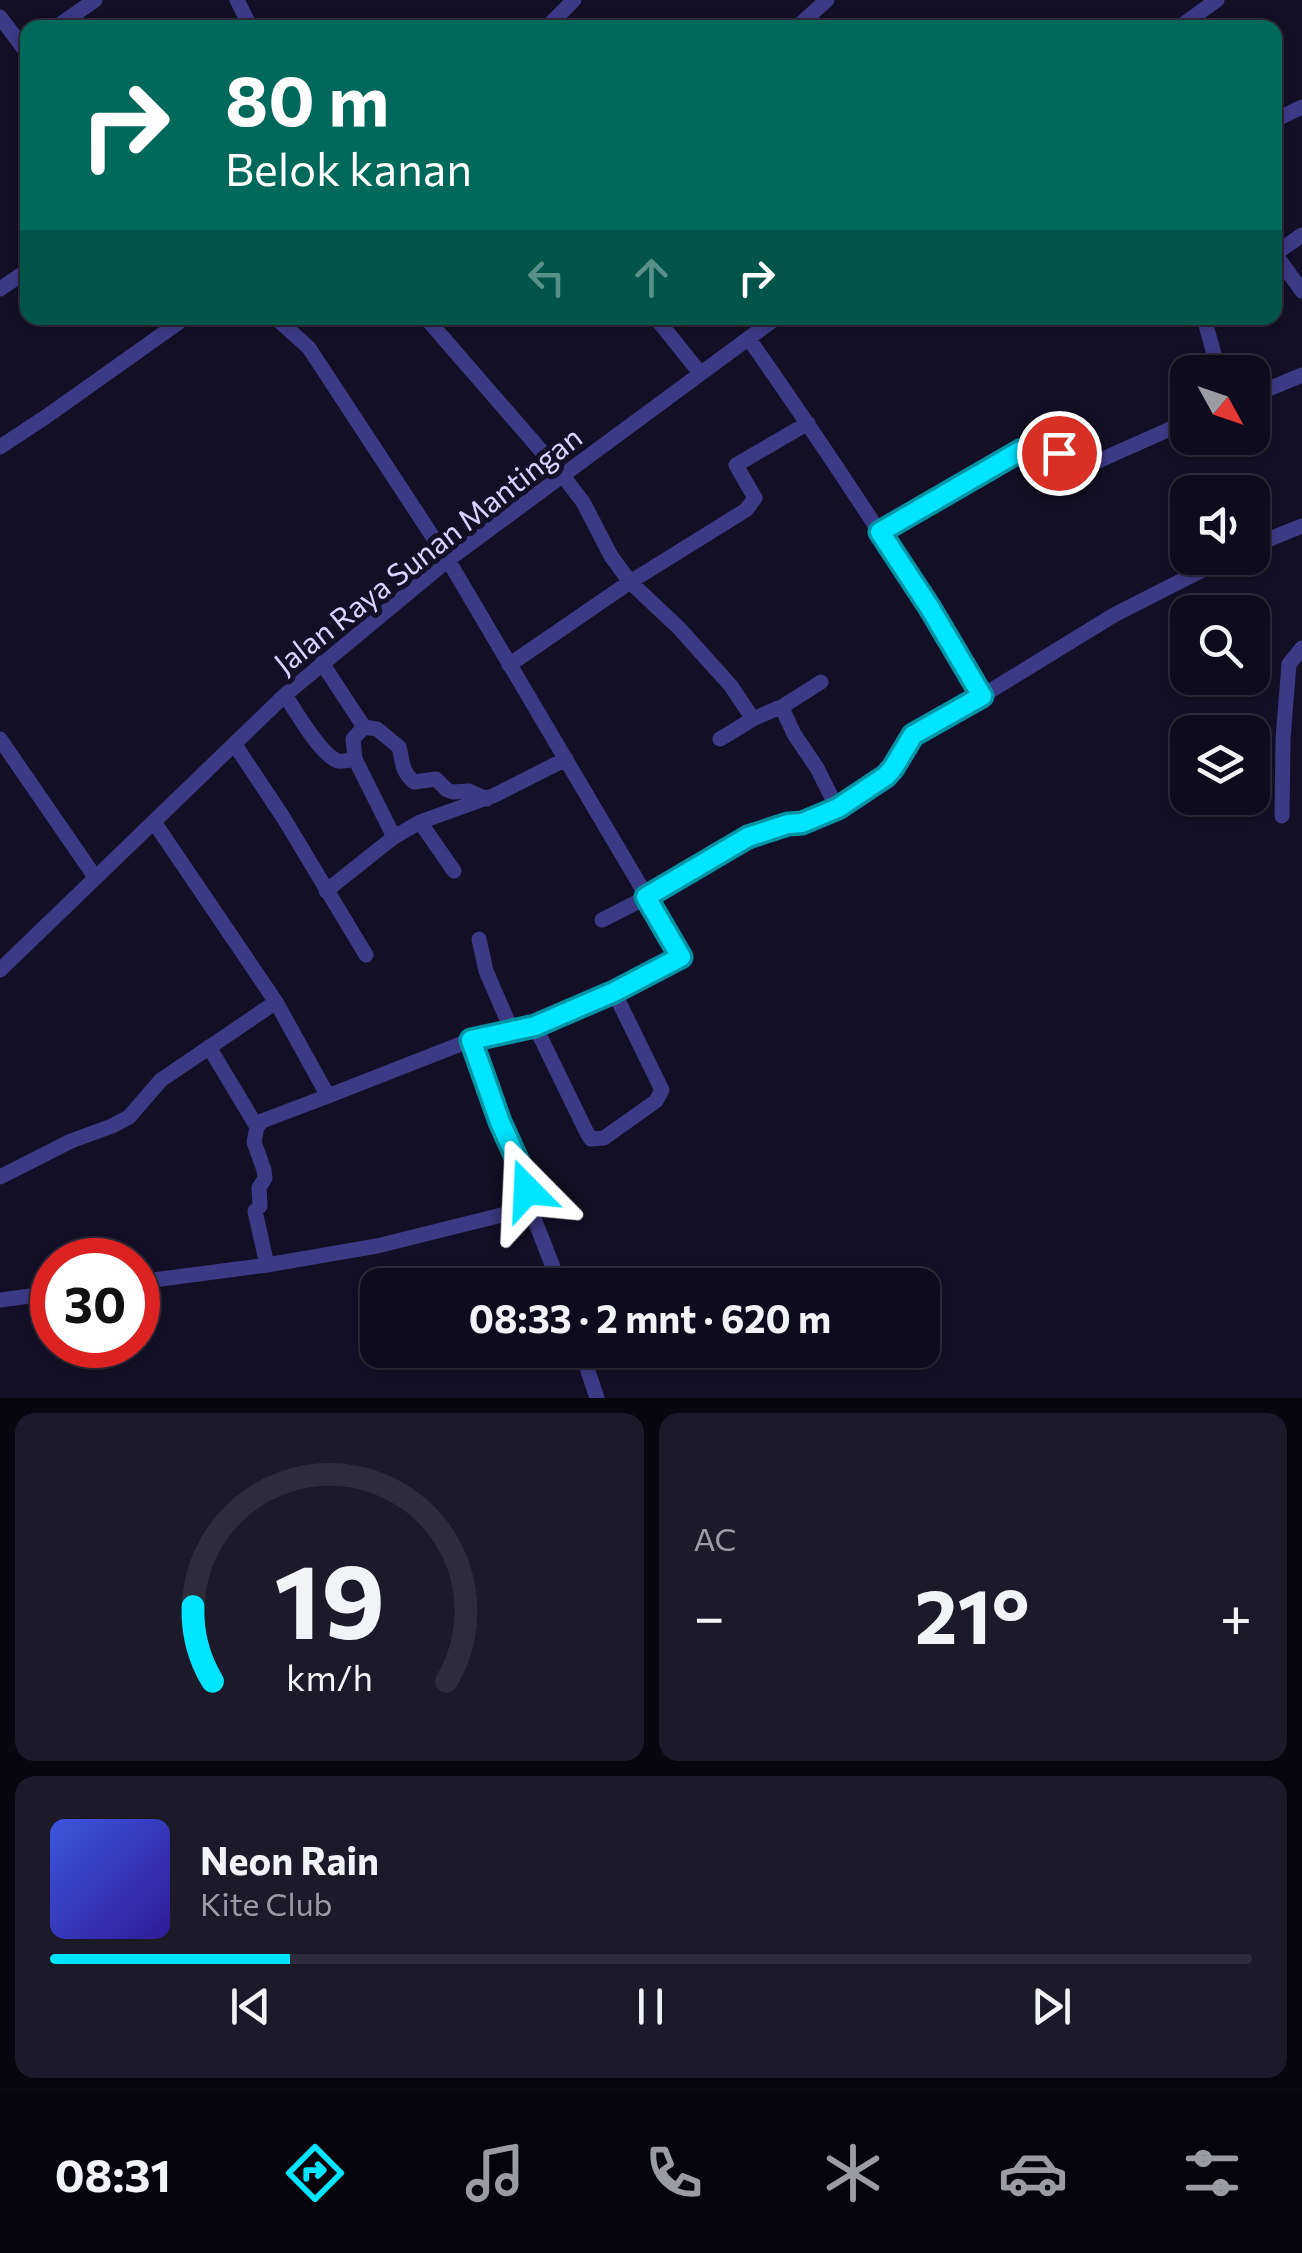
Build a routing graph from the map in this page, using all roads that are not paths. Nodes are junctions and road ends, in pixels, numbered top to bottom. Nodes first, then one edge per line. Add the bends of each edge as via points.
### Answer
1 (95, 0) edge
2 (574, 0) edge
3 (827, 0) edge
4 (1217, 0) edge
5 (0, 17) edge
6 (66, 20) edge
7 (554, 20) edge
8 (805, 20) edge
9 (1189, 20) edge
10 (20, 43) edge
11 (1282, 264) edge
12 (1302, 291) edge
13 (175, 325) edge
14 (284, 325) edge
15 (432, 325) edge
16 (662, 325) edge
17 (767, 325) edge
18 (1206, 325) edge
19 (748, 339) junction
20 (1214, 355) edge
21 (700, 373) junction
22 (1302, 375) edge
23 (1270, 388) edge
24 (808, 423) junction
25 (1170, 429) edge
26 (0, 447) edge
27 (563, 476) junction
28 (1302, 526) edge
29 (880, 532) junction
30 (1270, 539) edge
31 (448, 560) junction
32 (1193, 575) edge
33 (630, 582) junction
34 (1302, 648) edge
35 (322, 664) junction
36 (509, 665) junction
37 (821, 682) dead end
38 (284, 695) junction
39 (982, 696) junction
40 (780, 708) junction
41 (753, 719) junction
42 (364, 727) junction
43 (0, 738) edge
44 (720, 739) dead end
45 (235, 745) junction
46 (354, 759) junction
47 (566, 759) junction
48 (487, 798) junction
49 (838, 808) junction
50 (1282, 816) dead end
51 (154, 822) junction
52 (420, 822) junction
53 (394, 837) junction
54 (454, 871) dead end
55 (95, 877) junction
56 (326, 891) junction
57 (646, 897) junction
58 (602, 920) dead end
59 (479, 939) dead end
60 (366, 956) dead end
61 (1, 968) edge
62 (614, 992) junction
63 (276, 1002) junction
64 (535, 1026) junction
65 (512, 1031) junction
66 (471, 1040) junction
67 (208, 1047) junction
68 (328, 1096) junction
69 (257, 1128) junction
70 (0, 1177) edge
71 (530, 1208) junction
72 (267, 1265) junction
73 (553, 1268) edge
74 (160, 1279) edge
75 (30, 1296) edge
76 (0, 1300) edge
77 (587, 1368) edge
78 (597, 1398) edge

1 - 6 street
2 - 7 street
3 - 8 street
4 - 9 street
5 - 10 street
11 - 12 street
13 - 26 street
14 - 31 street via 309,348
15 - 27 street
16 - 21 street
17 - 19 street, Jalan Raya Sunan Mantingan
18 - 20 street
19 - 21 street, Jalan Raya Sunan Mantingan
19 - 24 street
21 - 27 street, Jalan Raya Sunan Mantingan
22 - 23 street
24 - 29 street
24 - 33 street via 736,464 755,498 746,510
25 - 29 street via 1087,466 1040,446 1020,451
27 - 31 street, Jalan Raya Sunan Mantingan
27 - 33 street
28 - 30 street
29 - 39 street
31 - 35 street, Jalan Raya Sunan Mantingan
31 - 36 street
32 - 39 street
33 - 36 street
33 - 41 street via 692,642
34 - 50 street via 1290,664
35 - 38 street, Jalan Raya Sunan Mantingan
35 - 42 street
36 - 47 street
37 - 40 street
38 - 45 street, Jalan Raya Sunan Mantingan
38 - 46 street via 332,759
39 - 49 street via 913,735 886,776
40 - 41 street
40 - 49 street
41 - 44 street
42 - 46 street via 353,739
42 - 48 street via 399,747 401,766 414,782 436,778 446,790
43 - 55 street
45 - 51 street, Jalan Raya Sunan Mantingan
45 - 56 street
46 - 53 street
47 - 48 street
47 - 57 street
48 - 52 street
49 - 57 street via 748,837
51 - 55 street, Jalan Raya Sunan Mantingan
51 - 63 street
52 - 53 street
52 - 54 street
53 - 56 street
55 - 61 street, Jalan Raya Sunan Mantingan
56 - 60 street
57 - 58 street
57 - 62 street via 681,957
59 - 65 street
62 - 64 street
62 - 64 street via 662,1090 604,1138 586,1133
63 - 67 street
63 - 68 street
64 - 65 street
65 - 66 street
66 - 68 street
66 - 71 street
67 - 69 street
67 - 70 street via 161,1080 128,1117
68 - 69 street
69 - 72 street via 264,1178 255,1211
71 - 72 street
71 - 73 street
72 - 74 street
75 - 76 street
77 - 78 street

